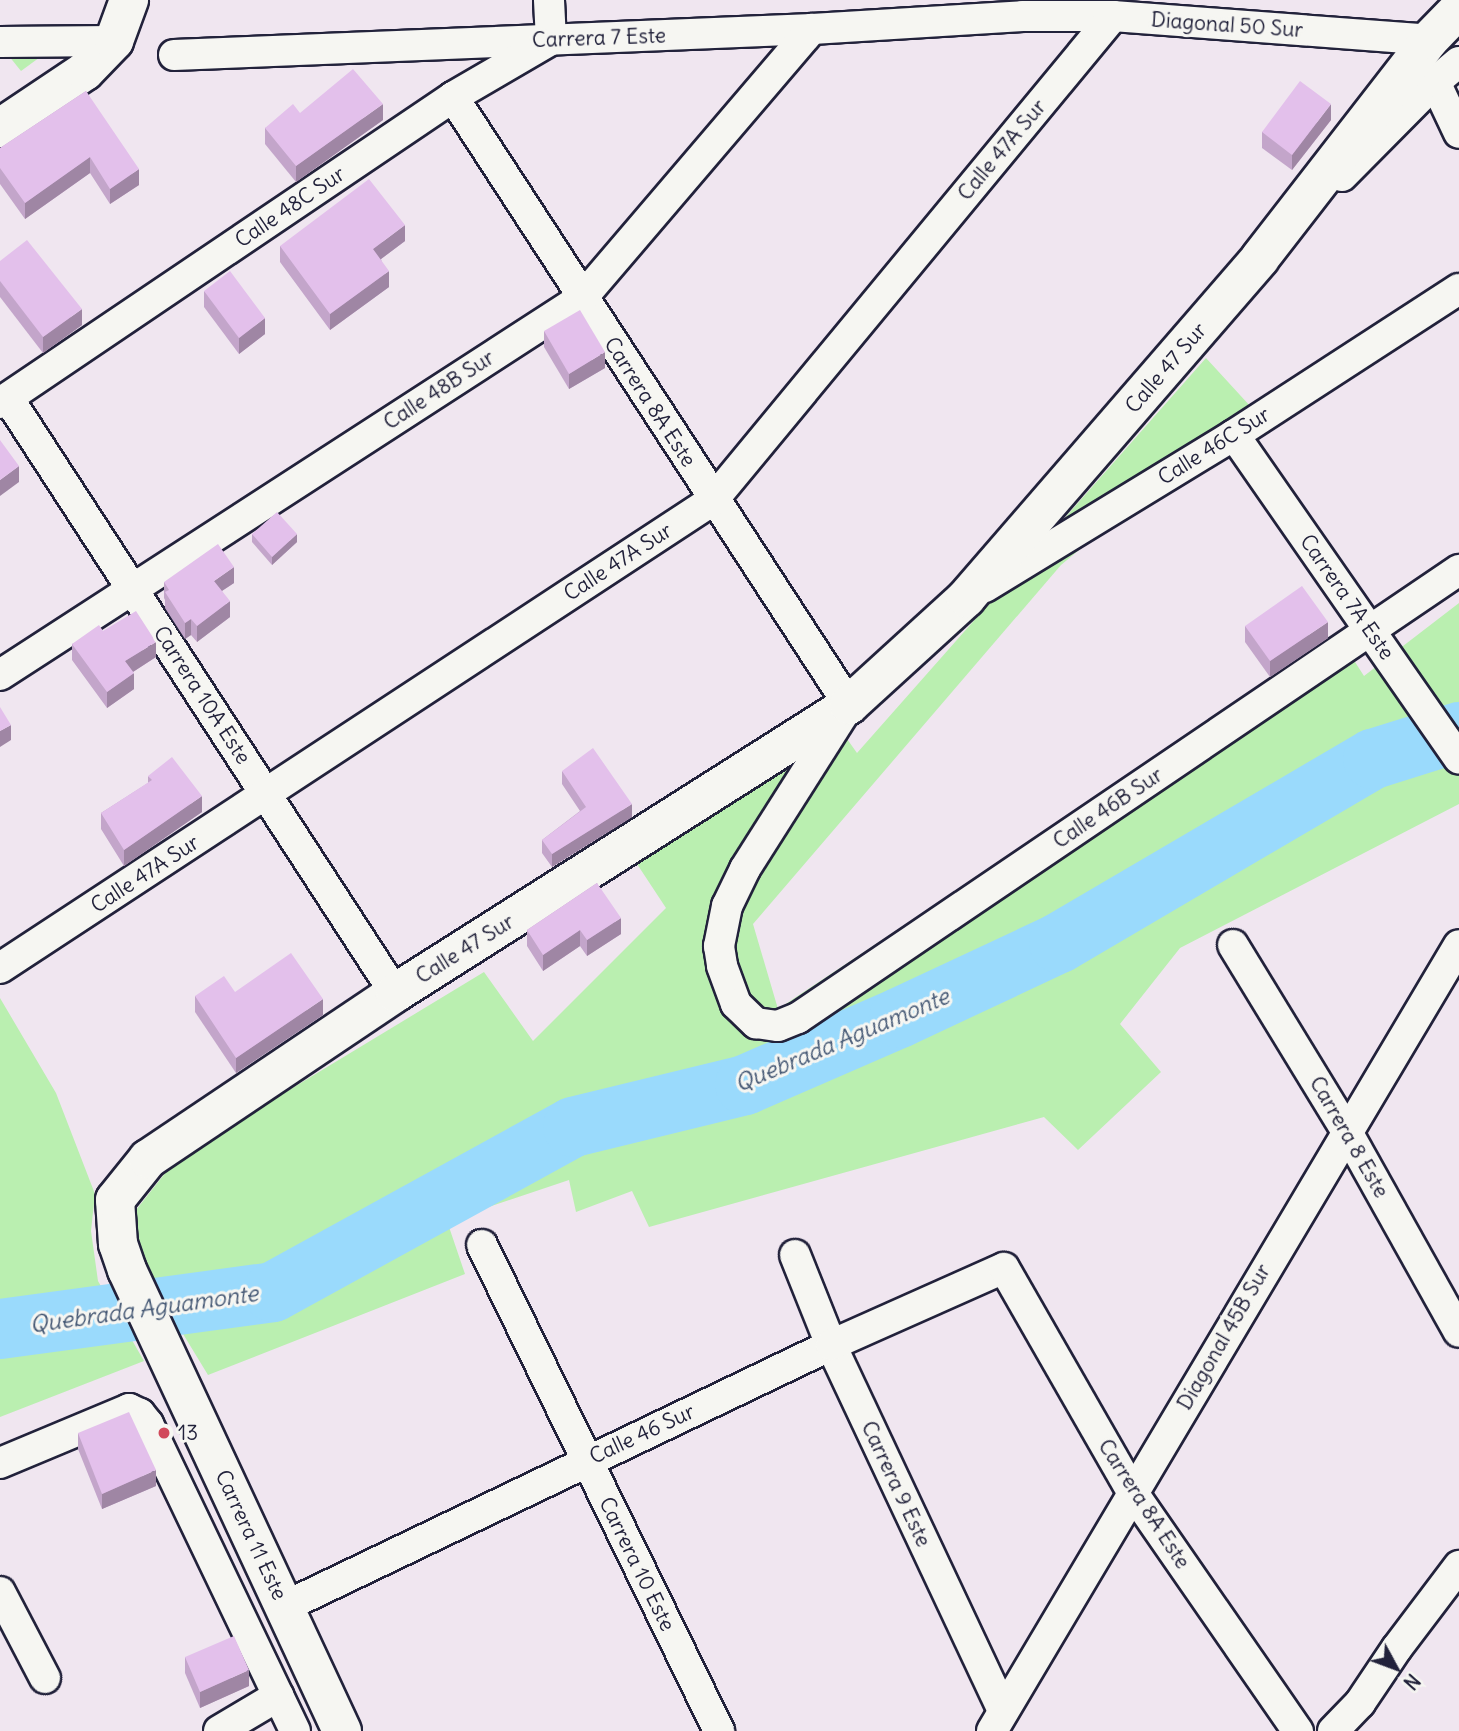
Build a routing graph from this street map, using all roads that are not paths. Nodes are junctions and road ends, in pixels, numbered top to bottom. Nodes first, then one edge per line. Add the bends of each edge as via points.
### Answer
1 (128, 0) edge
2 (548, 0) edge
3 (1024, 8) edge
4 (1459, 9) edge
5 (1113, 16) junction
6 (812, 29) junction
7 (551, 40) junction
8 (114, 41) junction
9 (0, 43) edge
10 (1444, 51) edge
11 (174, 55) dead end
12 (1435, 82) junction
13 (453, 97) junction
14 (0, 128) edge
15 (1459, 133) edge
16 (1260, 258) junction
17 (1459, 289) edge
18 (582, 298) junction
19 (4, 400) edge
20 (1234, 435) junction
21 (713, 499) junction
22 (1459, 570) edge
23 (132, 589) junction
24 (967, 598) junction
25 (1370, 630) junction
26 (0, 675) edge
27 (849, 705) junction
28 (1459, 759) edge
29 (266, 794) junction
30 (1233, 945) dead end
31 (1459, 945) edge
32 (0, 968) edge
33 (395, 993) junction
34 (750, 1019) joint
35 (1346, 1130) junction
36 (115, 1222) joint
37 (482, 1245) dead end
38 (794, 1255) dead end
39 (1004, 1268) joint
40 (1459, 1332) edge
41 (831, 1345) junction
42 (587, 1460) junction
43 (0, 1463) edge
44 (1133, 1493) junction
45 (1459, 1566) edge
46 (0, 1592) edge
47 (284, 1607) junction
48 (45, 1678) dead end
49 (278, 1696) junction
50 (997, 1721) edge
51 (219, 1731) edge
52 (295, 1731) edge
53 (342, 1731) edge
54 (719, 1731) edge
55 (1298, 1731) edge
56 (1334, 1731) edge

1 - 8 street
2 - 7 street
3 - 5 street, Diagonal 50 Sur
3 - 6 street, Carrera 7 Este
4 - 10 street, Calle 47 Sur
5 - 10 street, Diagonal 50 Sur
5 - 21 street, Calle 47A Sur
6 - 7 street, Carrera 7 Este
6 - 18 street, Calle 48B Sur
7 - 11 street, Carrera 7 Este
7 - 13 street, Calle 48C Sur
8 - 9 street
8 - 14 street via 85,71
10 - 12 street
10 - 16 street, Calle 47 Sur
12 - 15 street
12 - 16 street
13 - 18 street, Carrera 8A Este
13 - 19 street, Calle 48C Sur
16 - 24 street, Calle 47 Sur
17 - 20 street, Calle 46C Sur
18 - 21 street, Carrera 8A Este
18 - 23 street, Calle 48B Sur
19 - 23 street, Carrera 10A Este
20 - 24 street, Calle 46C Sur
20 - 25 street, Carrera 7A Este
21 - 27 street, Carrera 8A Este
21 - 29 street, Calle 47A Sur
22 - 25 street, Calle 46B Sur
23 - 26 street, Calle 48B Sur
23 - 29 street, Carrera 10A Este
24 - 27 street, Calle 47 Sur
25 - 28 street, Carrera 7A Este
25 - 34 street, Calle 46B Sur via 798,1018 771,1026
27 - 33 street, Calle 47 Sur
27 - 34 street, Calle 47 Sur via 745,869 727,906 719,946 722,966 736,1004
29 - 32 street, Calle 47A Sur
29 - 33 street, Carrera 10A Este
30 - 35 street, Carrera 8 Este
31 - 35 street, Diagonal 45B Sur
33 - 36 street, Calle 47 Sur via 148,1158 116,1200
35 - 40 street, Carrera 8 Este
35 - 44 street, Diagonal 45B Sur
36 - 47 street, Carrera 11 Este via 127,1270
37 - 42 street, Carrera 10 Este
38 - 41 street, Carrera 9 Este
39 - 41 street, Calle 46 Sur
39 - 44 street, Carrera 8A Este
41 - 42 street, Calle 46 Sur
41 - 50 street, Carrera 9 Este
42 - 47 street, Calle 46 Sur
42 - 54 street, Carrera 10 Este
43 - 49 street, Carrera 11 Este via 129,1409 140,1414
44 - 50 street, Diagonal 45B Sur
44 - 55 street, Carrera 8A Este
45 - 56 street via 1360,1703
46 - 48 street
47 - 53 street, Carrera 11 Este
49 - 51 street
49 - 52 street, Carrera 11 Este

